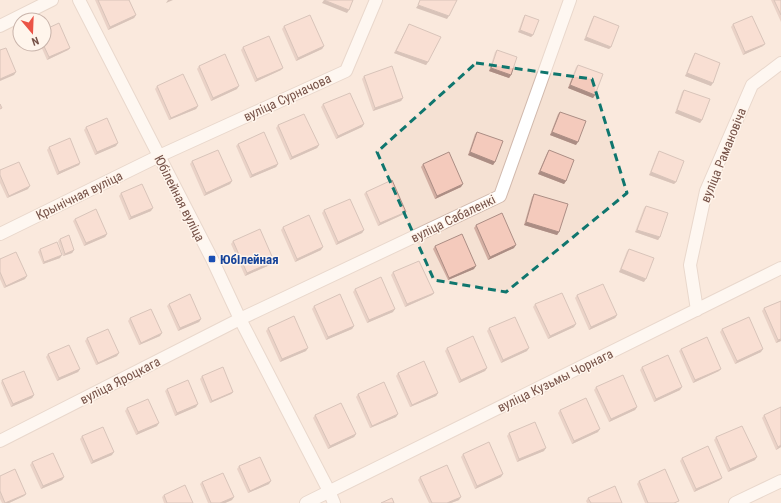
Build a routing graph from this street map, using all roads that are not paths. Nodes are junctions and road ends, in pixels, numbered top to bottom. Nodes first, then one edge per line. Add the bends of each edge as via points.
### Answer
1 (52, 0) edge
2 (79, 0) edge
3 (376, 0) edge
4 (570, 0) edge
5 (0, 26) edge
6 (781, 63) edge
7 (159, 156) junction
8 (0, 234) edge
9 (781, 268) edge
10 (696, 310) junction
11 (240, 319) junction
12 (0, 441) edge
13 (781, 481) edge
14 (329, 491) junction
15 (306, 503) edge
16 (334, 503) edge
17 (735, 503) edge

1 - 5 street
2 - 7 street, Юбілейная вуліца
3 - 7 street, вуліца Сурначова via 346,71
4 - 11 street, вуліца Сабаленкі via 500,196
6 - 10 street, вуліца Рамановіча via 752,85 706,191 690,265
7 - 8 street, Крынічная вуліца
7 - 11 street, Юбілейная вуліца
9 - 10 street, вуліца Кузьмы Чорнага
10 - 14 street, вуліца Кузьмы Чорнага
11 - 12 street, вуліца Яроцкага
11 - 14 street, Юбілейная вуліца
13 - 17 street
14 - 15 street, вуліца Кузьмы Чорнага
14 - 16 street, Юбілейная вуліца

